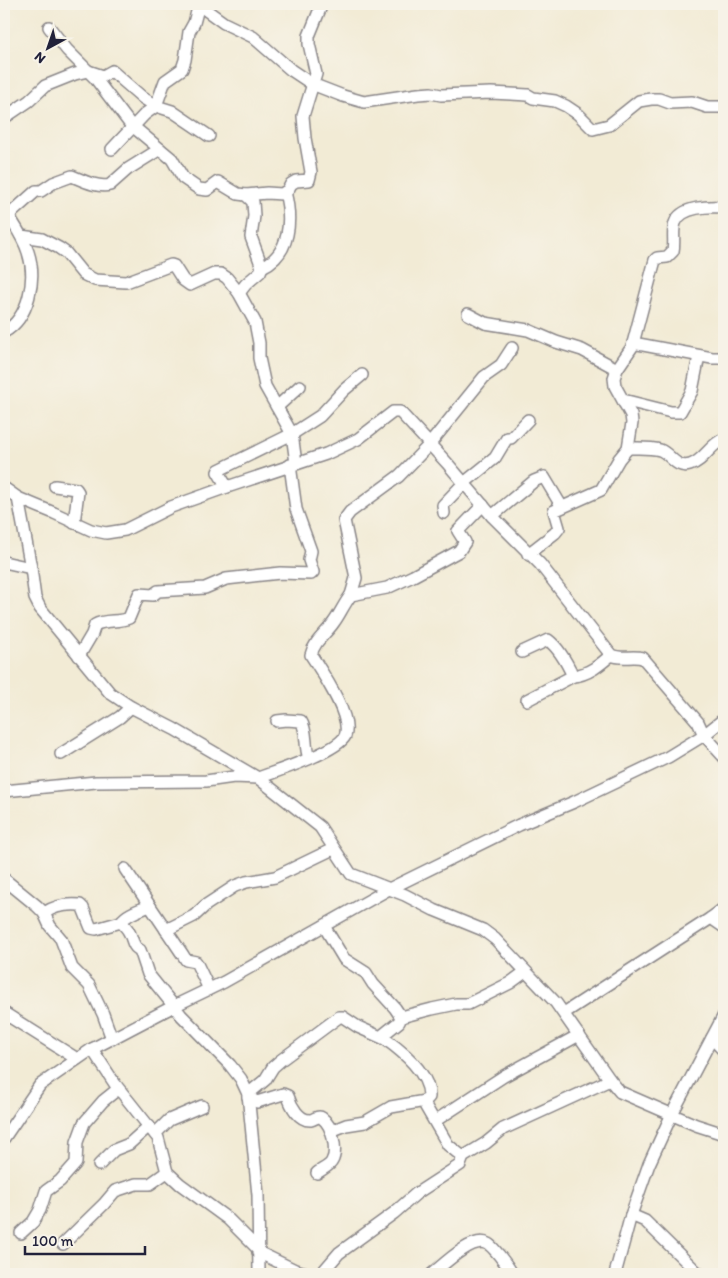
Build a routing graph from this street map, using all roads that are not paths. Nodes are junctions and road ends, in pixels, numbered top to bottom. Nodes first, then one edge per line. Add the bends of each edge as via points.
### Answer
1 (199, 4) edge
2 (203, 4) edge
3 (322, 4) edge
4 (49, 27) dead end
5 (88, 72) junction
6 (312, 84) junction
7 (156, 106) junction
8 (724, 108) edge
9 (4, 118) edge
10 (133, 127) junction
11 (209, 136) dead end
12 (112, 149) dead end
13 (160, 149) junction
14 (285, 192) junction
15 (246, 195) junction
16 (724, 207) edge
17 (6, 212) edge
18 (21, 236) junction
19 (262, 267) junction
20 (239, 293) junction
21 (468, 314) dead end
22 (4, 332) edge
23 (633, 343) junction
24 (512, 348) dead end
25 (699, 356) junction
26 (724, 358) edge
27 (617, 369) junction
28 (362, 375) dead end
29 (300, 386) dead end
30 (624, 403) junction
31 (277, 407) junction
32 (528, 420) dead end
33 (292, 434) junction
34 (724, 439) edge
35 (430, 445) junction
36 (628, 448) junction
37 (293, 464) junction
38 (464, 484) junction
39 (55, 486) dead end
40 (227, 487) junction
41 (4, 488) edge
42 (18, 498) junction
43 (483, 505) junction
44 (562, 506) junction
45 (444, 513) dead end
46 (492, 516) junction
47 (74, 523) junction
48 (528, 554) junction
49 (4, 562) edge
50 (31, 568) junction
51 (351, 595) junction
52 (522, 652) dead end
53 (611, 655) junction
54 (79, 656) junction
55 (573, 676) junction
56 (527, 700) dead end
57 (132, 707) junction
58 (724, 719) edge
59 (277, 721) dead end
60 (704, 735) junction
61 (61, 754) dead end
62 (724, 757) edge
63 (309, 758) junction
64 (258, 778) junction
65 (4, 791) edge
66 (333, 849) junction
67 (125, 869) dead end
68 (4, 878) edge
69 (389, 889) junction
70 (150, 906) junction
71 (724, 908) edge
72 (44, 913) junction
73 (711, 918) junction
74 (121, 922) junction
75 (324, 926) junction
76 (724, 926) edge
77 (166, 930) junction
78 (724, 932) edge
79 (724, 936) edge
80 (525, 972) junction
81 (209, 989) junction
82 (174, 1006) junction
83 (4, 1013) edge
84 (564, 1013) junction
85 (724, 1015) edge
86 (401, 1017) junction
87 (579, 1035) junction
88 (712, 1038) junction
89 (112, 1039) junction
90 (385, 1039) junction
91 (92, 1049) junction
92 (724, 1051) edge
93 (77, 1059) junction
94 (610, 1080) junction
95 (118, 1089) junction
96 (248, 1095) junction
97 (425, 1101) junction
98 (202, 1106) dead end
99 (672, 1114) junction
100 (435, 1121) junction
101 (152, 1130) junction
102 (332, 1131) junction
103 (724, 1134) edge
104 (4, 1138) edge
105 (463, 1157) junction
106 (99, 1165) dead end
107 (167, 1172) junction
108 (317, 1173) dead end
109 (631, 1215) junction
110 (21, 1233) dead end
111 (63, 1244) dead end
112 (258, 1251) junction
113 (259, 1274) edge
114 (310, 1274) edge
115 (320, 1274) edge
116 (432, 1274) edge
117 (512, 1274) edge
118 (615, 1274) edge
119 (699, 1274) edge

1 - 7 street via 189,32 184,64 165,81
2 - 6 street via 206,10 253,37
3 - 6 street via 309,36 316,74
4 - 5 street
5 - 7 street via 103,76 112,71
5 - 9 street via 45,86
5 - 10 street
6 - 8 street via 364,102 425,94 528,95 566,106 593,129 609,125 639,102 651,99
6 - 14 street via 304,116 311,172 309,180 296,181
7 - 10 street
7 - 11 street via 172,111
10 - 12 street
10 - 13 street
13 - 15 street via 172,159 183,178 199,189 207,190 218,182
13 - 17 street via 110,185 92,184 72,176 36,191
14 - 15 street
14 - 19 street via 290,217 285,242 277,255
15 - 19 street via 253,202 251,237
16 - 23 street via 700,207 678,219 673,251 667,257 655,260
17 - 18 street
18 - 20 street via 42,239 59,248 83,274 95,280 126,282 171,265 186,284 221,274
18 - 22 street via 29,253 30,284 24,311
19 - 20 street
20 - 31 street via 255,322 265,386
21 - 27 street via 485,323 528,330 582,350
23 - 25 street
23 - 27 street
24 - 35 street via 501,365 484,377
25 - 26 street
25 - 30 street via 692,391 680,412
27 - 30 street via 615,386
28 - 33 street via 320,416
29 - 31 street
30 - 36 street via 632,423
31 - 33 street
32 - 38 street via 511,438 507,438 495,458
33 - 37 street
33 - 40 street via 219,470
34 - 36 street via 717,441 688,466 678,464 662,451
35 - 37 street via 400,412 394,412 358,440
35 - 38 street
35 - 51 street via 399,476 344,520 356,578
36 - 44 street via 601,490
37 - 40 street
37 - 54 street via 296,508 311,552 311,574 280,573 226,579 205,588 176,588 153,595 139,594 129,618 95,625
38 - 43 street
38 - 45 street via 443,505
39 - 47 street via 78,492
40 - 47 street via 171,507 125,530 106,533
41 - 42 street
42 - 47 street
42 - 50 street
43 - 46 street
43 - 51 street via 458,531 464,542 459,551 387,588
44 - 46 street via 544,477 534,481
44 - 48 street via 554,510 559,528
46 - 48 street
48 - 53 street via 540,564
49 - 50 street
50 - 54 street via 35,598 40,608
51 - 63 street via 313,647 311,655 340,707 346,726 344,737
52 - 55 street via 548,640 554,644
53 - 55 street via 599,666
53 - 60 street via 642,658 698,722
54 - 57 street via 110,693
55 - 56 street
57 - 61 street
57 - 64 street
58 - 60 street
59 - 63 street via 300,722 304,726
60 - 62 street
60 - 69 street via 634,774 519,825
63 - 64 street
64 - 65 street via 96,782
64 - 66 street via 320,827
66 - 69 street via 351,874
66 - 77 street via 275,877 235,886 194,916
67 - 70 street
68 - 72 street
69 - 75 street
69 - 80 street via 483,930
70 - 74 street via 129,914
70 - 77 street
71 - 73 street
72 - 74 street via 68,905 80,905 91,928
72 - 89 street via 61,939 72,968 89,985
73 - 76 street
73 - 84 street
74 - 82 street via 140,950 148,974
75 - 81 street
75 - 86 street via 344,959 366,973
77 - 81 street via 186,960 196,962
78 - 79 street
80 - 84 street
80 - 86 street via 468,1004
81 - 82 street
82 - 89 street
82 - 96 street via 230,1065
83 - 93 street
84 - 87 street
85 - 88 street
86 - 90 street via 384,1034
87 - 94 street
87 - 100 street via 504,1076
88 - 92 street
88 - 99 street
89 - 91 street
90 - 96 street via 339,1017 281,1060
90 - 97 street via 409,1057 418,1069 429,1091
91 - 93 street
91 - 95 street
93 - 104 street via 40,1085
94 - 99 street via 620,1092
94 - 105 street via 503,1129
95 - 101 street
95 - 110 street via 84,1123 77,1142 76,1163 60,1182 46,1191 33,1222
96 - 102 street via 257,1102 283,1094 288,1096 301,1118 322,1118
96 - 112 street via 258,1195
97 - 100 street
97 - 102 street via 391,1107 365,1122
98 - 101 street
99 - 103 street
99 - 109 street via 649,1164
100 - 105 street via 448,1145
101 - 106 street via 114,1150
101 - 107 street via 158,1138
102 - 108 street via 335,1154 332,1162
105 - 115 street via 460,1165 417,1193 339,1253
107 - 111 street via 150,1184 115,1190
107 - 112 street via 228,1219
109 - 118 street
109 - 119 street via 645,1221
112 - 113 street
112 - 114 street
116 - 117 street via 469,1245 480,1242 488,1244

